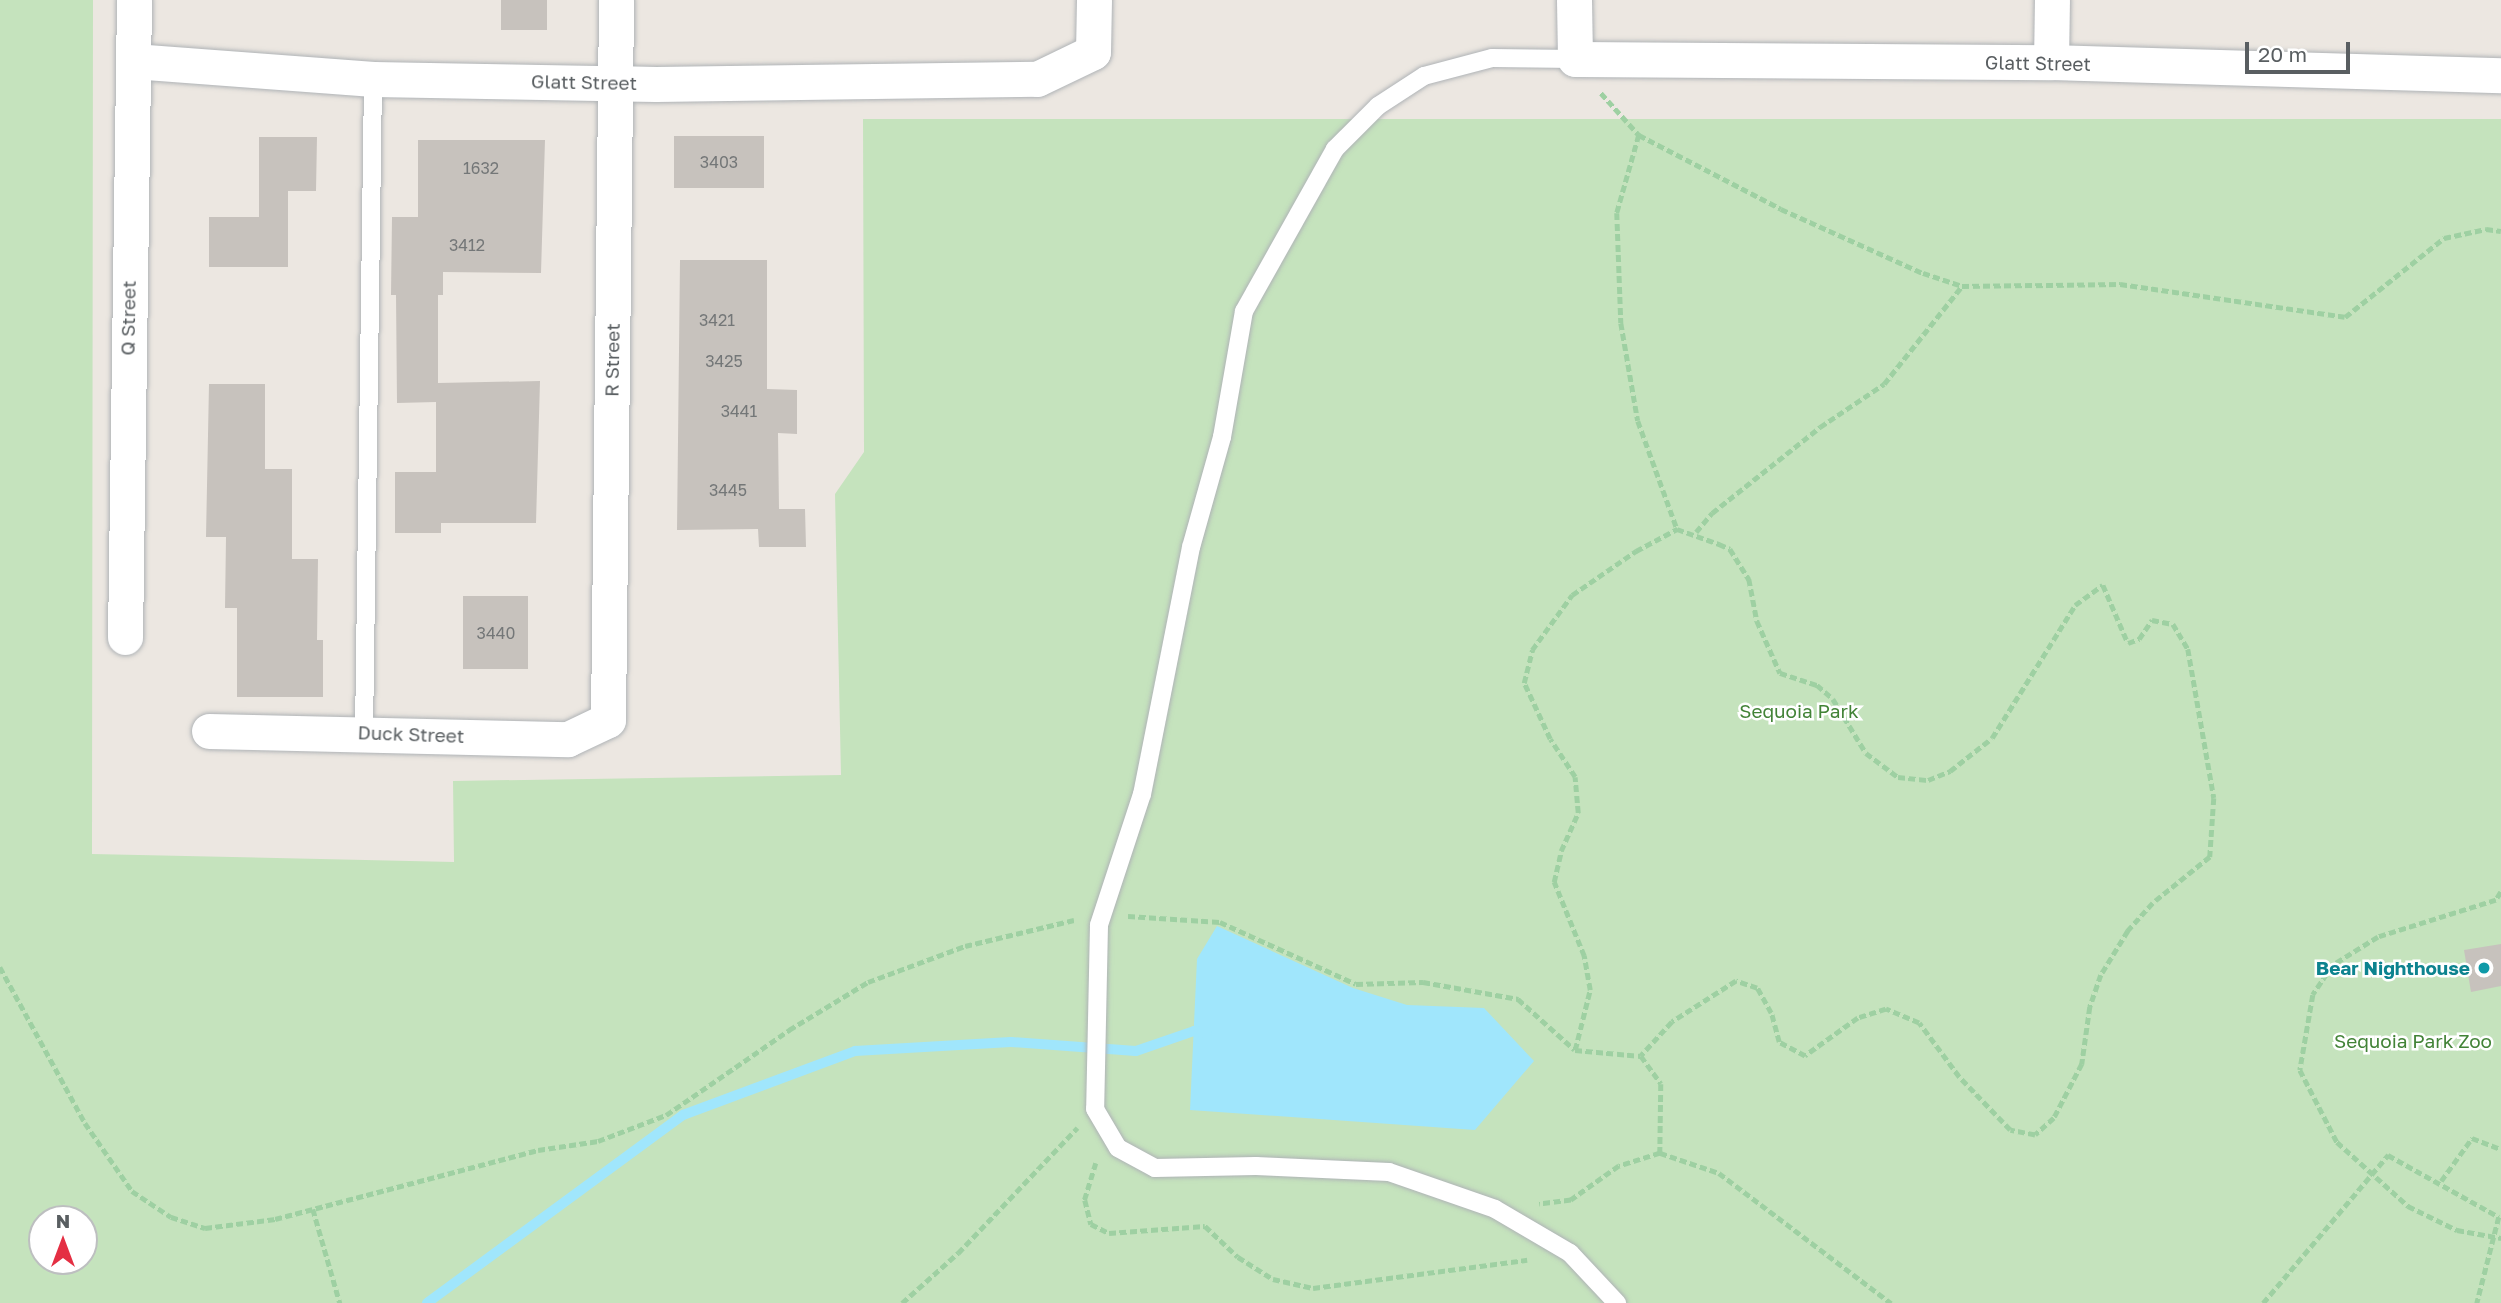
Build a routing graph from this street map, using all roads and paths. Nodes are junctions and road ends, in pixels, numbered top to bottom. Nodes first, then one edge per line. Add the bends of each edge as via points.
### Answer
1 (134, 0) edge
2 (616, 0) edge
3 (1094, 0) edge
4 (1574, 0) edge
5 (2052, 0) edge
6 (1575, 59) junction
7 (132, 61) junction
8 (2051, 62) junction
9 (2501, 75) edge
10 (373, 79) junction
11 (615, 83) junction
12 (1639, 135) junction
13 (2501, 231) edge
14 (1962, 286) junction
15 (1677, 529) junction
16 (1696, 532) junction
17 (125, 637) dead end
18 (608, 720) joint
19 (209, 731) dead end
20 (364, 733) junction
21 (2501, 892) edge
22 (1102, 914) junction
23 (0, 967) edge
24 (1575, 1050) junction
25 (1641, 1056) junction
26 (1095, 1109) junction
27 (1116, 1145) junction
28 (2501, 1149) edge
29 (1660, 1153) junction
30 (2441, 1181) junction
31 (313, 1209) junction
32 (1495, 1209) junction
33 (2501, 1238) edge
34 (1570, 1253) junction
35 (341, 1303) edge
36 (902, 1303) edge
37 (1617, 1303) edge
38 (1891, 1303) edge
39 (2263, 1303) edge
40 (2477, 1303) edge

1 - 7 street, Q Street
2 - 11 street, R Street
3 - 11 street, Glatt Street via 1093,52 1037,79
4 - 6 street
5 - 8 street
6 - 8 street, Glatt Street
6 - 12 path
6 - 22 lane via 1492,58 1424,76 1378,106 1335,149 1244,311 1222,437 1191,547 1142,794
7 - 10 street, Glatt Street
7 - 17 street, Q Street
8 - 9 street, Glatt Street
10 - 11 street, Glatt Street
10 - 20 lane
11 - 18 street, R Street
12 - 14 path via 1781,209
12 - 15 path via 1617,213 1621,323 1637,421
13 - 14 path via 2486,229 2444,238 2345,317 2120,284
14 - 16 path via 1884,384 1820,427 1712,513
15 - 16 path
15 - 24 path via 1572,595 1528,658 1526,692 1575,777 1578,813 1561,850 1555,883 1584,956 1590,990
16 - 25 path via 1730,549 1749,579 1757,621 1780,673 1816,685 1833,699 1866,753 1898,777 1928,780 1950,771 1992,738 2075,605 2103,585 2128,643 2139,639 2152,620 2173,624 2188,649 2214,798 2215,836 2210,858 2193,876 2153,903 2128,931 2101,975 2082,1064 2054,1118 2035,1135 2010,1130 1959,1077 1919,1023 1886,1009 1858,1018 1805,1056 1779,1042 1772,1013 1757,988 1736,981 1672,1022
18 - 20 street, Duck Street via 568,740
19 - 20 street, Duck Street
21 - 33 path via 2484,904 2378,937 2333,965 2313,995 2300,1070 2337,1142 2408,1206 2457,1230
22 - 24 path via 1220,922 1356,984 1423,982 1518,999
22 - 26 lane via 1095,1011
22 - 31 path via 965,946 868,982 666,1115 598,1141 538,1150
23 - 31 path via 85,1123 132,1191 170,1217 205,1228
24 - 25 path
25 - 29 path via 1661,1084
26 - 27 lane
26 - 36 path via 958,1253
27 - 32 lane via 1155,1168 1256,1166 1389,1172
27 - 34 path via 1096,1163 1085,1200 1091,1224 1109,1233 1205,1226 1238,1257 1273,1279 1313,1288
28 - 30 path via 2472,1138
29 - 32 path via 1619,1166 1571,1200
29 - 38 path via 1719,1173
30 - 39 path, bridge via 2388,1155
30 - 40 path, bridge via 2499,1217
31 - 35 path
32 - 34 lane
34 - 37 lane

